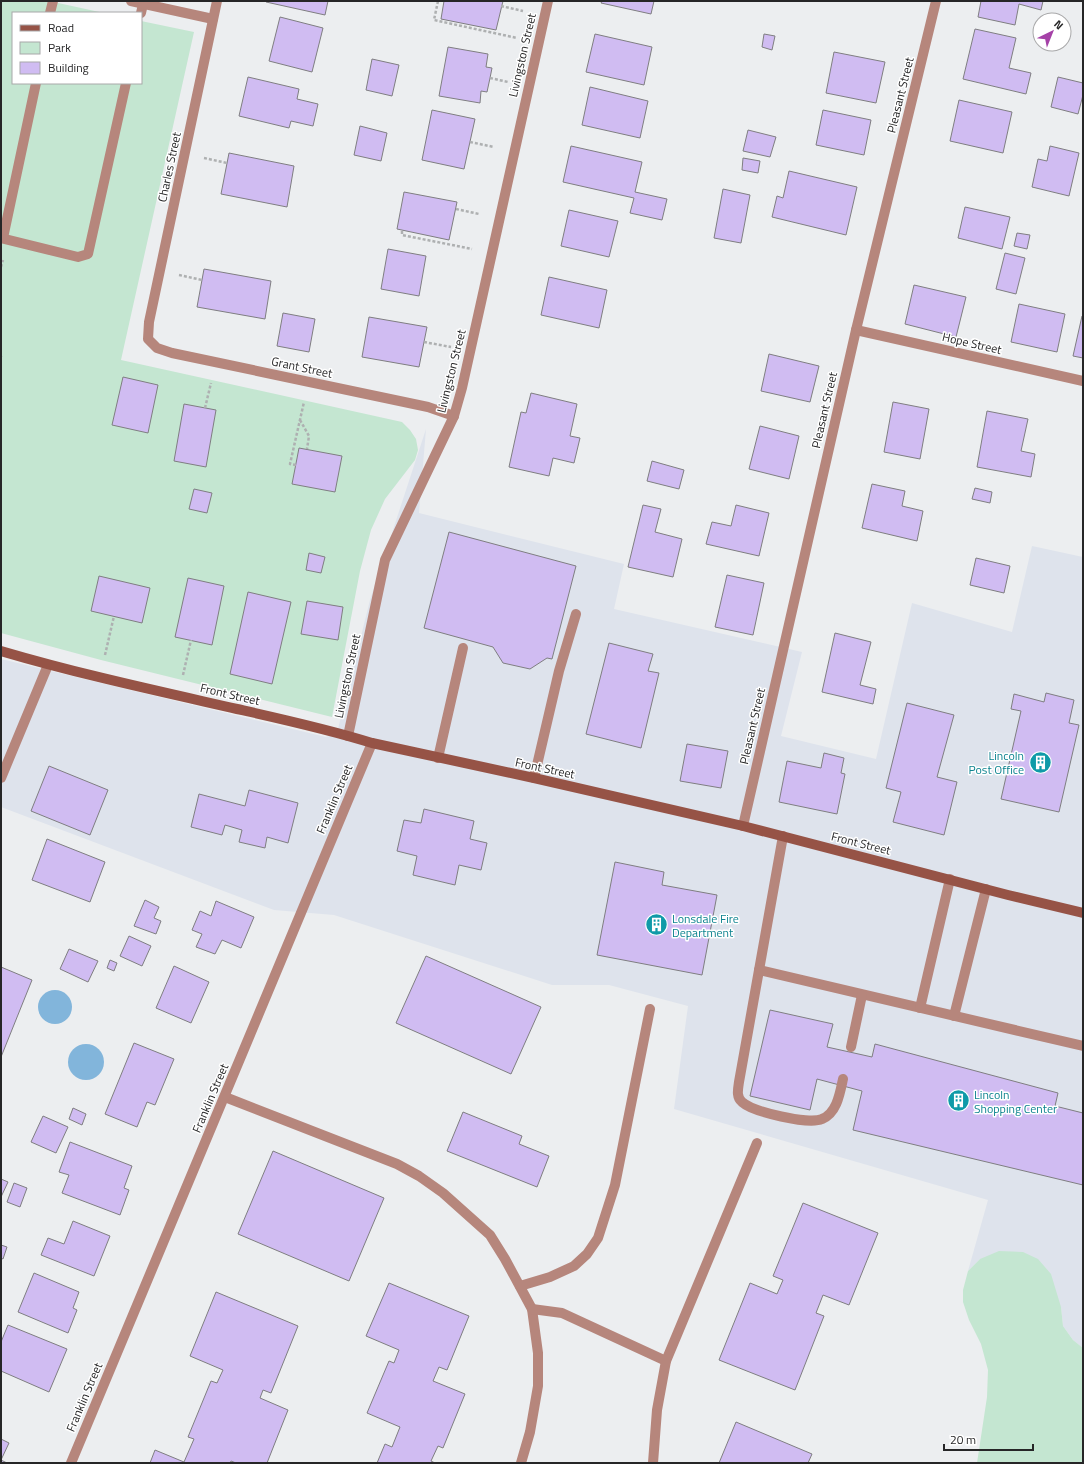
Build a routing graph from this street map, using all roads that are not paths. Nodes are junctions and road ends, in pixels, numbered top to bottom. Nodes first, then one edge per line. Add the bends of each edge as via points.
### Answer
1 (53, 1) edge
2 (131, 1) edge
3 (217, 1) edge
4 (548, 1) edge
5 (936, 1) edge
6 (142, 8) edge
7 (50, 12) edge
8 (213, 19) junction
9 (36, 84) edge
10 (126, 84) edge
11 (2, 238) edge
12 (856, 330) junction
13 (148, 338) joint
14 (1083, 381) edge
15 (454, 416) junction
16 (576, 614) dead end
17 (463, 648) dead end
18 (1, 651) edge
19 (48, 665) junction
20 (348, 736) junction
21 (372, 744) junction
22 (438, 758) junction
23 (1, 778) edge
24 (534, 778) junction
25 (743, 826) junction
26 (783, 836) junction
27 (950, 879) junction
28 (986, 888) junction
29 (1083, 912) edge
30 (759, 970) junction
31 (862, 995) junction
32 (920, 1008) junction
33 (650, 1009) dead end
34 (954, 1016) junction
35 (1083, 1046) edge
36 (851, 1047) dead end
37 (843, 1079) dead end
38 (225, 1097) junction
39 (757, 1143) dead end
40 (520, 1286) junction
41 (532, 1308) junction
42 (666, 1361) junction
43 (71, 1463) edge
44 (521, 1463) edge
45 (654, 1463) edge

1 - 7 street
2 - 6 street
3 - 8 street, Charles Street
4 - 15 street, Livingston Street
5 - 12 street, Pleasant Street
6 - 8 street
8 - 13 street, Charles Street via 149,322
9 - 11 street
10 - 11 street via 88,254 78,257
12 - 14 street, Hope Street
12 - 25 street, Pleasant Street
13 - 15 street, Grant Street via 157,348 172,353 428,407
15 - 20 street, Livingston Street via 385,560
16 - 24 street
17 - 22 street
18 - 19 main road, Front Street
19 - 20 main road, Front Street
19 - 23 street
20 - 21 main road, Front Street
21 - 22 main road, Front Street
21 - 38 street, Franklin Street
22 - 24 main road, Front Street
24 - 25 main road, Front Street
25 - 26 main road, Front Street
26 - 27 main road, Front Street
26 - 30 street
27 - 28 main road, Front Street
27 - 32 street
28 - 29 main road, Front Street
28 - 34 street
30 - 31 street
30 - 37 street via 739,1082 738,1094 741,1102 753,1109 802,1121 822,1119 833,1110
31 - 32 street
31 - 36 street
32 - 34 street
33 - 40 street via 615,1185 598,1238 587,1254 574,1266 550,1278
34 - 35 street
38 - 40 street via 396,1164 419,1176 443,1193 490,1235
38 - 43 street, Franklin Street
39 - 42 street
40 - 41 street
41 - 42 street via 562,1313
41 - 44 street via 538,1353 538,1386 530,1432
42 - 45 street via 657,1410

